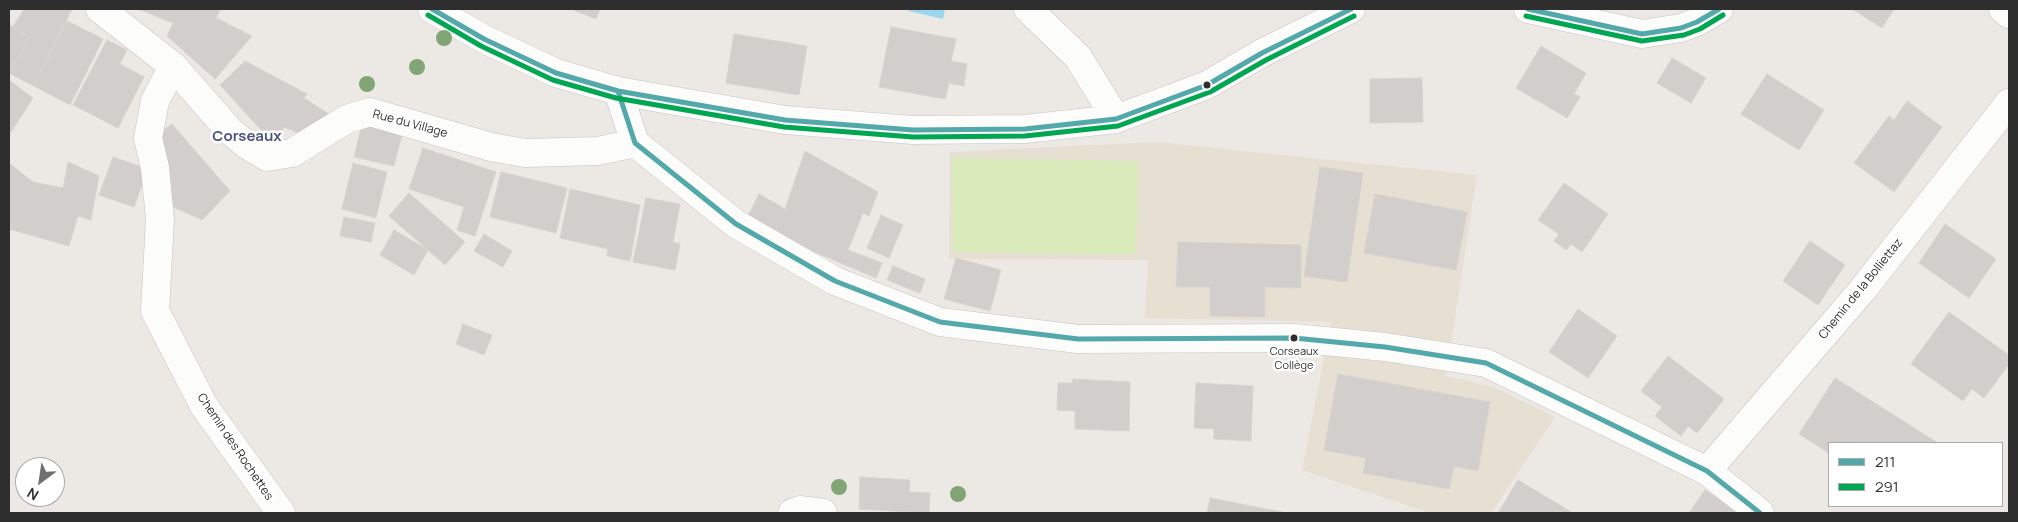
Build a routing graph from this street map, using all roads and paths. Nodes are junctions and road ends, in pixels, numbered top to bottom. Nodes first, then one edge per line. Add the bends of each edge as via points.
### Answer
1 (100, 9) edge
2 (432, 9) edge
3 (1028, 9) edge
4 (1351, 9) edge
5 (1528, 9) edge
6 (2003, 9) edge
7 (1709, 13) edge
8 (2009, 14) edge
9 (173, 66) junction
10 (618, 91) junction
11 (2009, 103) edge
12 (1116, 119) junction
13 (635, 143) junction
14 (1707, 471) junction
15 (281, 513) edge
16 (792, 513) edge
17 (824, 513) edge
18 (1760, 513) edge

1 - 9 street, Rue du Village
2 - 10 street via 484,39 556,73
3 - 12 street via 1078,57
4 - 12 street via 1262,53 1207,85
5 - 7 street via 1642,34 1681,28
6 - 8 street
9 - 13 street, Rue du Village via 230,131 267,156 292,153 347,119 370,112 491,147 525,153 598,151
9 - 15 street, Chemin des Rochettes via 155,102 148,138 155,168 160,219 154,311 204,406
10 - 12 street via 785,120 913,130 1025,129
10 - 13 street
11 - 14 street, Chemin de la Bolliettaz via 1864,288
13 - 14 street via 736,224 835,281 940,322 1078,338 1294,338 1385,347 1486,363
14 - 18 street
16 - 17 street via 800,510

